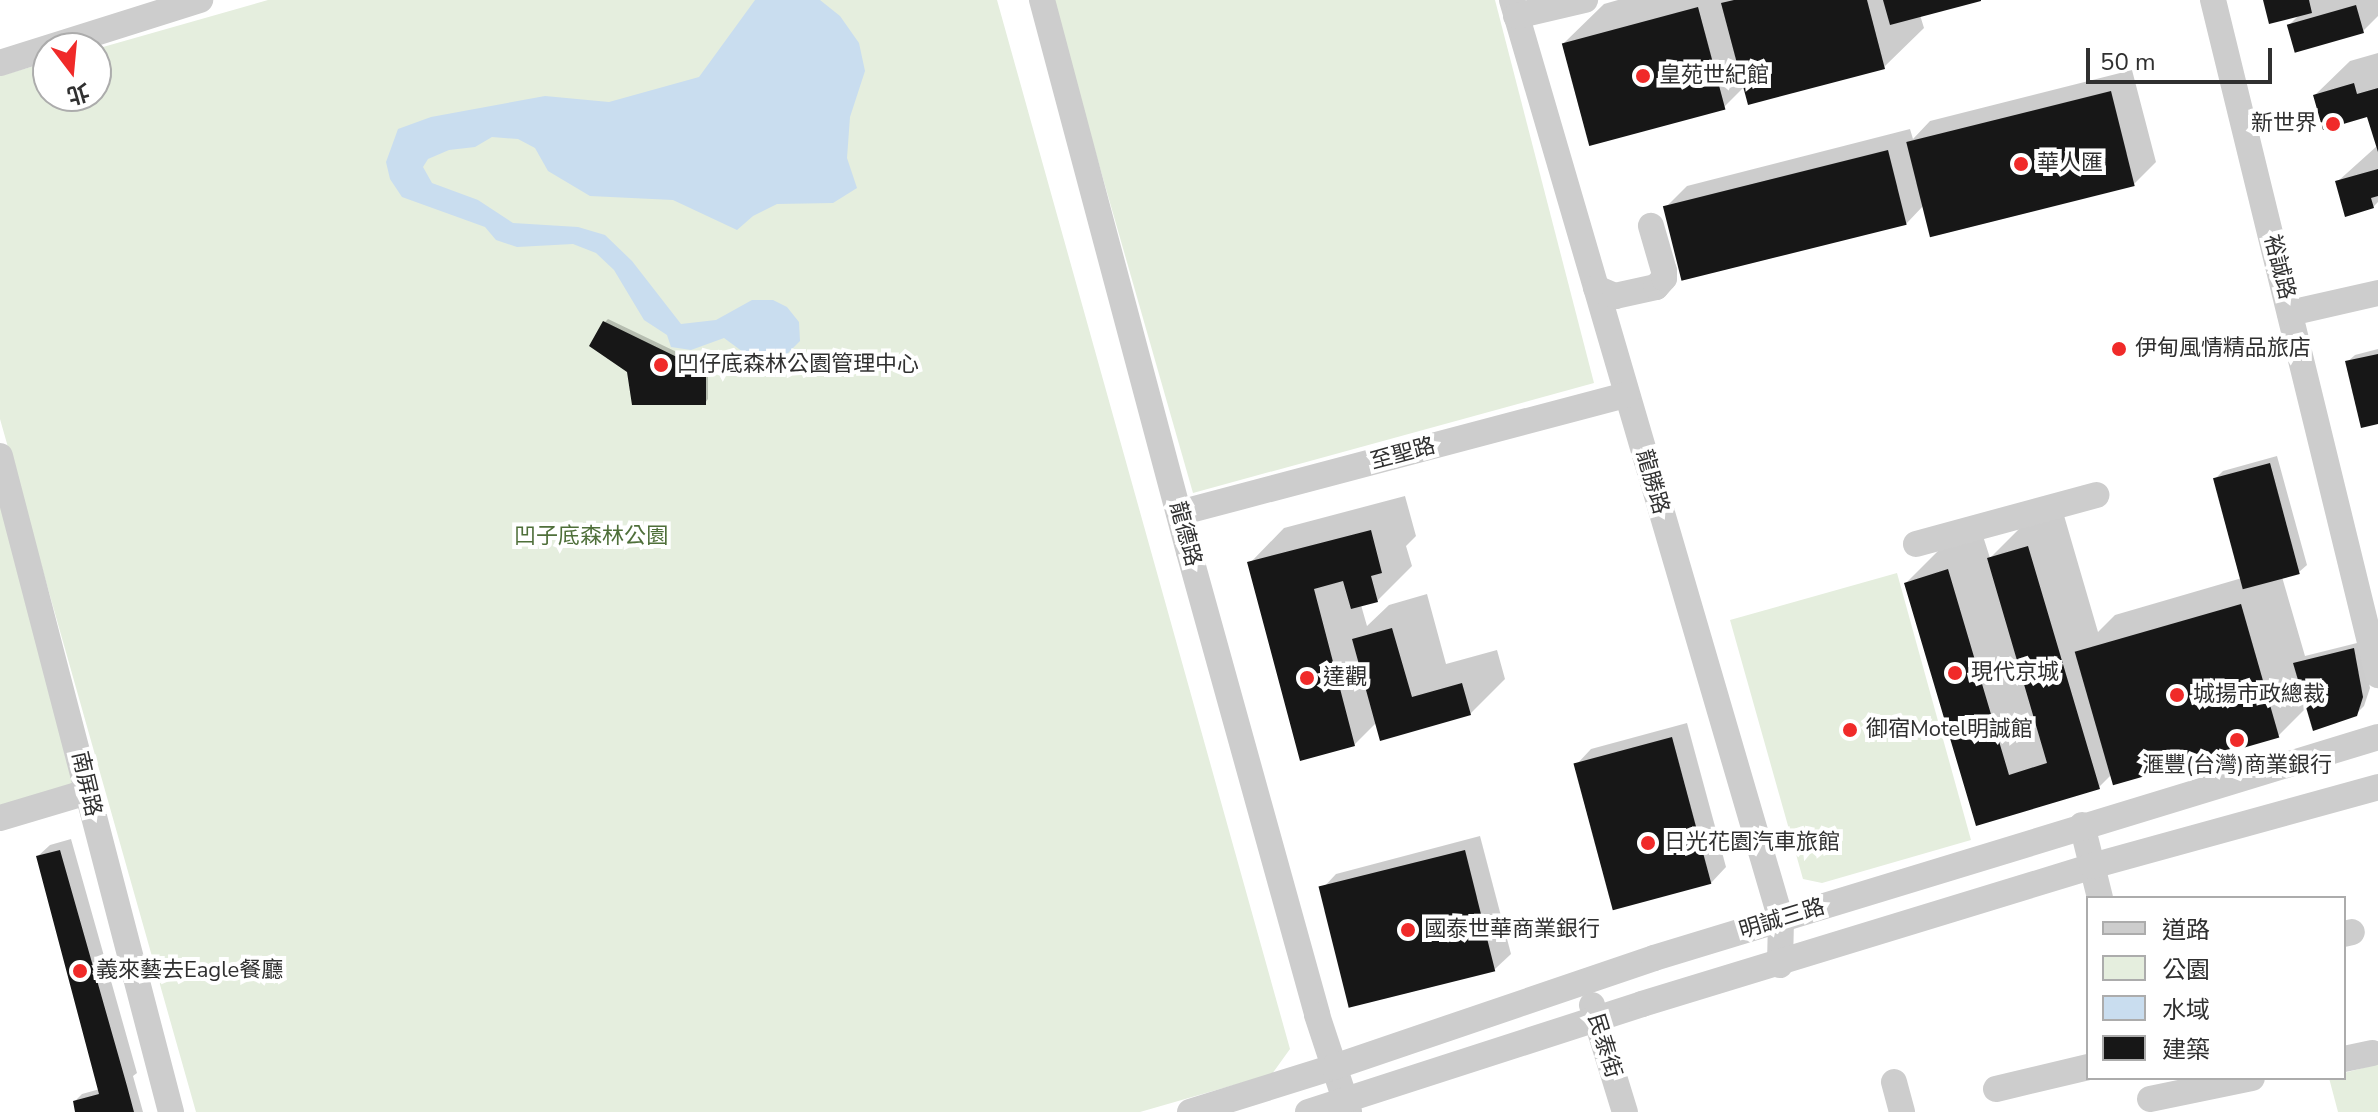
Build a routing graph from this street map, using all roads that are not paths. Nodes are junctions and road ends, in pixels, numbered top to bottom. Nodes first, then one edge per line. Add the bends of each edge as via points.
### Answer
1 (200, 0) edge
2 (1042, 0) edge
3 (1585, 0) edge
4 (2213, 0) edge
5 (1514, 8) edge
6 (0, 63) edge
7 (1651, 226) dead end
8 (1596, 288) junction
9 (2378, 293) edge
10 (2290, 313) junction
11 (1627, 395) junction
12 (0, 456) edge
13 (2096, 495) dead end
14 (1179, 513) junction
15 (1916, 544) dead end
16 (2378, 675) edge
17 (2378, 737) edge
18 (2378, 787) edge
19 (87, 792) junction
20 (0, 818) edge
21 (2082, 825) junction
22 (2092, 866) junction
23 (2100, 896) edge
24 (1781, 920) junction
25 (1780, 965) junction
26 (1585, 980) junction
27 (1596, 1019) junction
28 (2372, 1053) dead end
29 (2346, 1059) edge
30 (1334, 1067) junction
31 (2086, 1067) edge
32 (2241, 1080) edge
33 (1894, 1082) dead end
34 (1996, 1089) dead end
35 (2149, 1096) edge
36 (1347, 1106) edge
37 (171, 1112) edge
38 (1190, 1112) edge
39 (1308, 1112) edge
40 (1625, 1112) edge
41 (1902, 1112) edge

1 - 6 street
2 - 14 street, 龍德路
3 - 5 street
4 - 10 street, 裕誠路
5 - 8 street, 龍勝路
7 - 8 street via 1664,278 1656,287 1615,296
8 - 11 street, 龍勝路
9 - 10 street
10 - 16 street, 裕誠路
11 - 14 street, 至聖路
11 - 24 street, 龍勝路
12 - 19 street, 南屏路
13 - 15 street
14 - 30 street, 龍德路
17 - 21 street, 明誠三路
18 - 22 street, 明誠三路
19 - 20 street
19 - 37 street, 南屏路
21 - 22 street
21 - 24 street, 明誠三路
22 - 23 street
22 - 25 street, 明誠三路
24 - 25 street, 龍勝路
24 - 26 street, 明誠三路
25 - 27 street, 明誠三路
26 - 27 street, 民泰街
26 - 30 street, 明誠三路
27 - 36 street, 明誠三路
27 - 40 street, 民泰街
28 - 29 street
30 - 36 street, 龍德路
30 - 38 street, 明誠三路
31 - 34 street
32 - 35 street
33 - 41 street
36 - 39 street, 明誠三路

